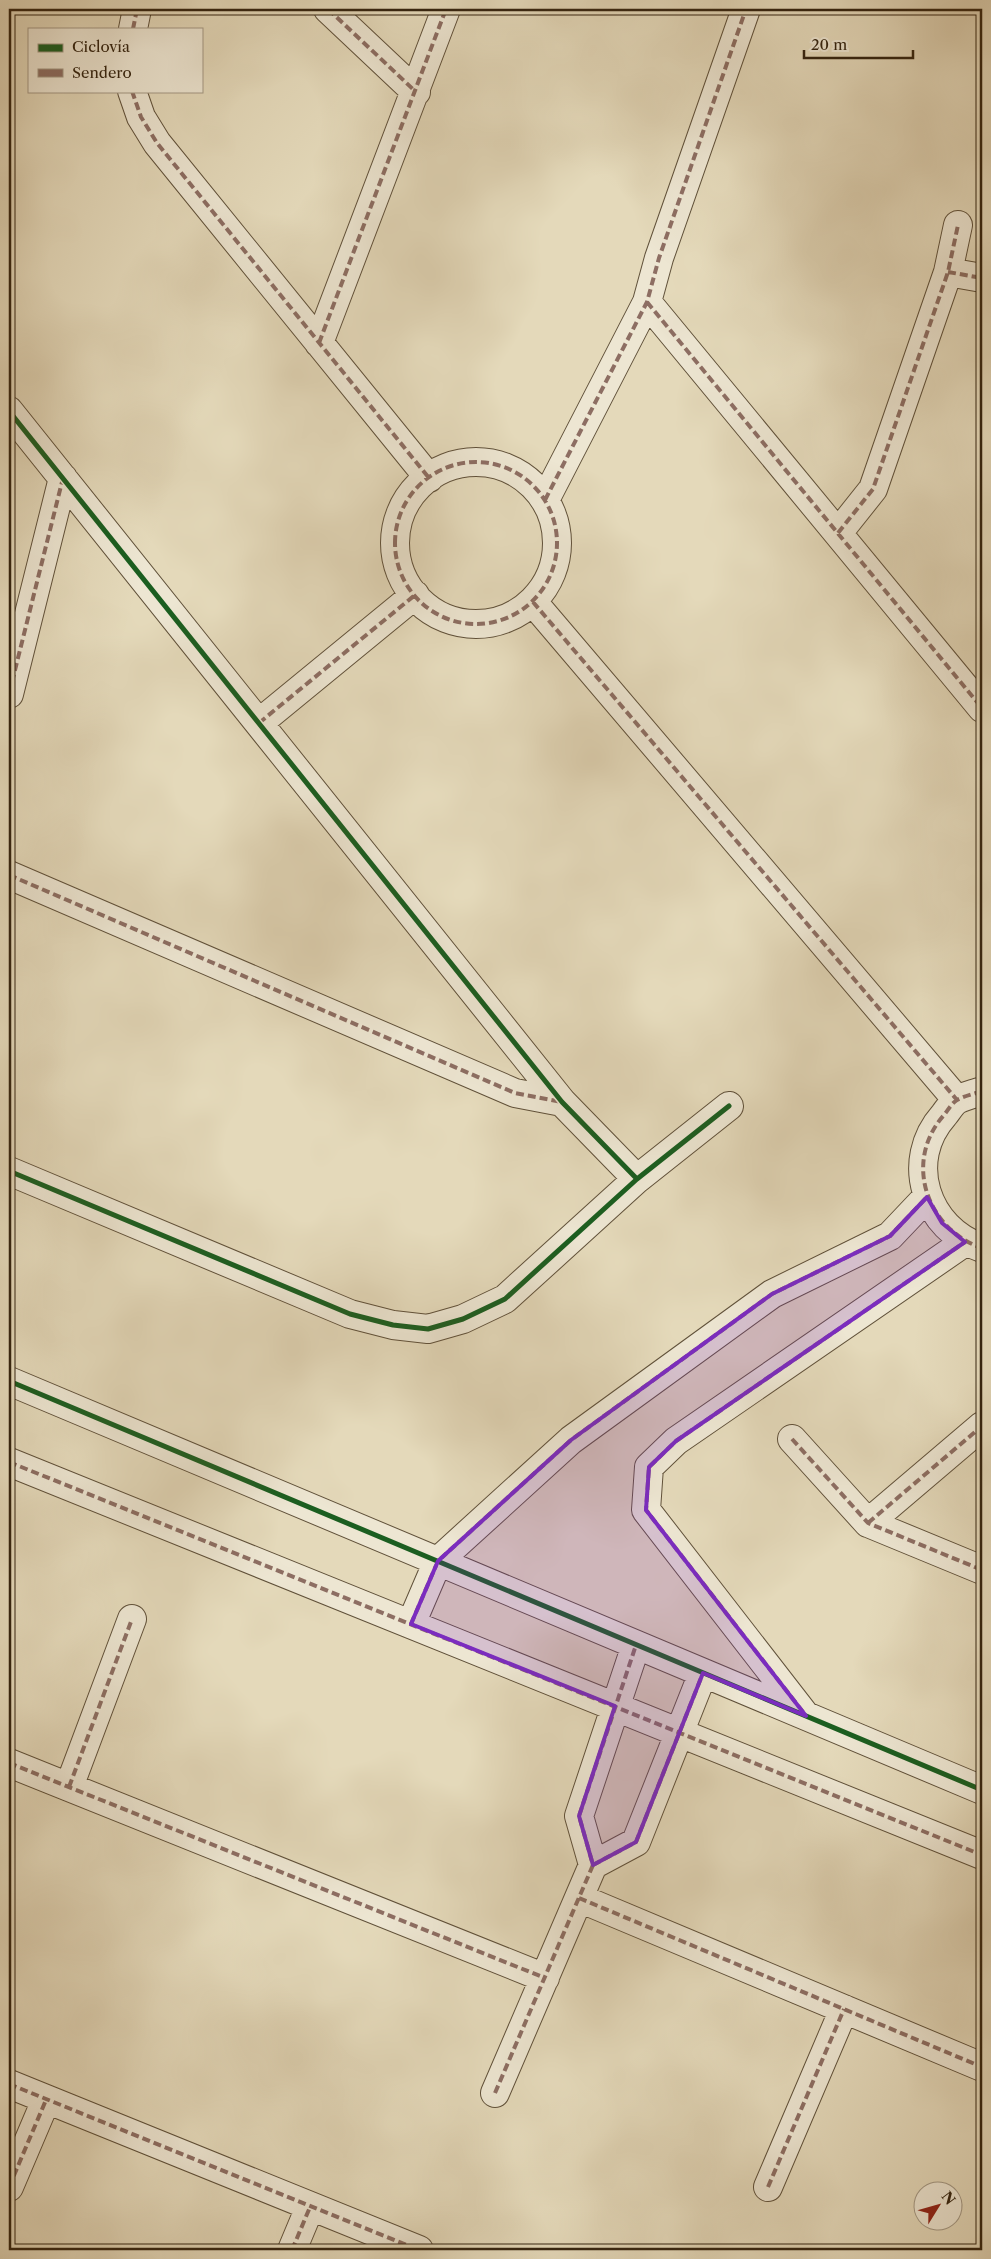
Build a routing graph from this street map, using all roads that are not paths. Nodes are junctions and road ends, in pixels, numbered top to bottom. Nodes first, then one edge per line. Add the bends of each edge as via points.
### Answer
1 (137, 9) edge
2 (328, 9) edge
3 (446, 9) edge
4 (746, 9) edge
5 (133, 28) edge
6 (132, 92) edge
7 (416, 92) junction
8 (958, 225) dead end
9 (948, 272) junction
10 (982, 278) edge
11 (648, 302) junction
12 (319, 343) junction
13 (9, 412) edge
14 (63, 478) junction
15 (429, 478) junction
16 (545, 500) junction
17 (838, 533) junction
18 (415, 595) junction
19 (533, 602) junction
20 (9, 694) edge
21 (982, 708) edge
22 (259, 723) junction
23 (9, 875) edge
24 (982, 1091) edge
25 (957, 1100) junction
26 (562, 1102) junction
27 (729, 1106) dead end
28 (9, 1171) edge
29 (637, 1179) junction
30 (927, 1197) junction
31 (974, 1245) edge
32 (9, 1381) edge
33 (982, 1426) edge
34 (792, 1439) dead end
35 (9, 1462) edge
36 (868, 1523) junction
37 (438, 1562) junction
38 (982, 1570) edge
39 (132, 1619) dead end
40 (411, 1624) junction
41 (636, 1644) junction
42 (703, 1673) junction
43 (615, 1706) junction
44 (806, 1716) junction
45 (680, 1732) junction
46 (9, 1763) edge
47 (69, 1787) junction
48 (982, 1790) edge
49 (982, 1855) edge
50 (593, 1865) junction
51 (579, 1898) junction
52 (545, 1978) junction
53 (844, 2009) junction
54 (982, 2067) edge
55 (9, 2084) edge
56 (495, 2093) dead end
57 (46, 2100) junction
58 (9, 2187) edge
59 (768, 2187) dead end
60 (310, 2207) junction
61 (292, 2250) edge
62 (419, 2250) edge

1 - 5 street
2 - 7 street
3 - 7 street
4 - 11 street via 659,258
6 - 12 street via 141,117 157,142
7 - 12 street
8 - 9 street
9 - 10 street
9 - 17 street via 873,490
11 - 16 street
11 - 17 street
12 - 15 street
13 - 14 street
14 - 20 street
14 - 22 street
15 - 16 street via 445,467 473,461 501,465 526,479
15 - 18 street via 421,482 404,504 395,532 396,560 407,586
16 - 19 street via 556,526 557,555 548,582
17 - 21 street
18 - 19 street via 426,607 451,621 479,625 507,619
18 - 22 street
19 - 25 street
22 - 26 street
23 - 26 street via 515,1093
24 - 25 street
25 - 30 street via 933,1127 922,1162
26 - 29 street
27 - 29 street
28 - 29 street via 350,1314 393,1325 428,1329 463,1319 505,1299
30 - 31 street via 942,1223
30 - 37 street via 890,1236 772,1294 571,1440
31 - 44 street via 676,1441 649,1467 646,1510
32 - 37 street
33 - 36 street
34 - 36 street
35 - 40 street
36 - 38 street
37 - 40 street
37 - 41 street
39 - 47 street
40 - 43 street
41 - 42 street
41 - 43 street
42 - 44 street
42 - 45 street
43 - 45 street
43 - 50 street via 579,1816
44 - 48 street
45 - 49 street
45 - 50 street via 636,1842
46 - 47 street
47 - 52 street
50 - 51 street
51 - 52 street
51 - 53 street
52 - 56 street
53 - 54 street
53 - 59 street
55 - 57 street
57 - 58 street
57 - 60 street
60 - 61 street
60 - 62 street

